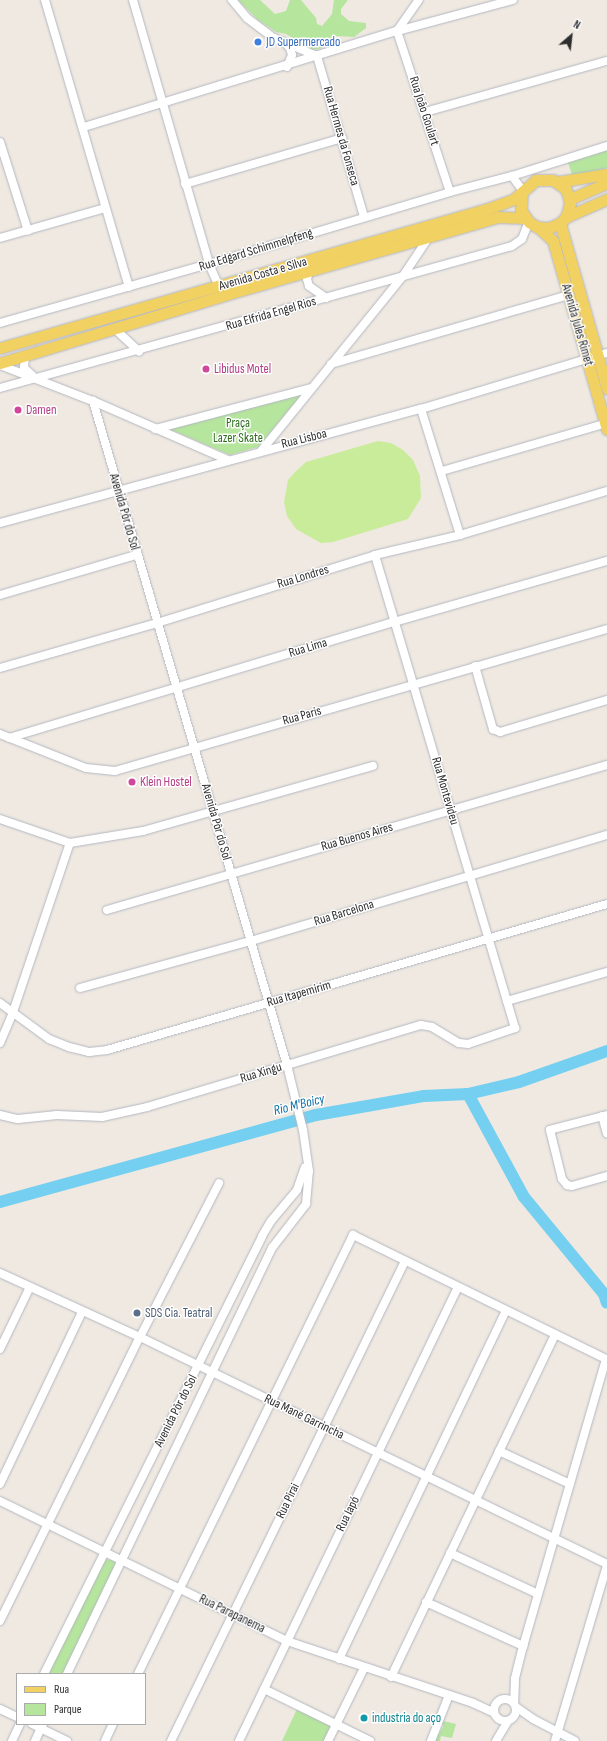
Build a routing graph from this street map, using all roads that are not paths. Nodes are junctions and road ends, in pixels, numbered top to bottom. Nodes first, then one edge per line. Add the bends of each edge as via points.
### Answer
1 (45, 0) edge
2 (133, 0) edge
3 (232, 0) edge
4 (419, 0) edge
5 (513, 0) edge
6 (397, 31) junction
7 (284, 42) junction
8 (317, 56) junction
9 (607, 61) edge
10 (287, 67) junction
11 (163, 105) junction
12 (425, 112) junction
13 (84, 127) junction
14 (342, 138) junction
15 (0, 142) edge
16 (607, 146) edge
17 (607, 174) edge
18 (512, 176) junction
19 (557, 182) junction
20 (607, 183) edge
21 (185, 184) junction
22 (450, 192) junction
23 (523, 192) junction
24 (604, 200) edge
25 (570, 201) junction
26 (105, 208) junction
27 (364, 217) junction
28 (563, 220) junction
29 (530, 222) junction
30 (28, 231) junction
31 (429, 237) junction
32 (0, 238) edge
33 (209, 264) junction
34 (309, 271) junction
35 (403, 276) junction
36 (219, 286) junction
37 (129, 287) junction
38 (569, 296) junction
39 (326, 298) junction
40 (0, 323) edge
41 (114, 328) junction
42 (0, 348) edge
43 (139, 351) junction
44 (25, 356) junction
45 (597, 356) edge
46 (0, 364) edge
47 (331, 364) junction
48 (38, 379) junction
49 (0, 388) edge
50 (311, 388) junction
51 (607, 388) edge
52 (93, 401) junction
53 (422, 409) junction
54 (606, 425) edge
55 (155, 429) junction
56 (262, 450) junction
57 (228, 460) junction
58 (442, 471) junction
59 (118, 490) junction
60 (607, 491) edge
61 (0, 523) edge
62 (460, 534) junction
63 (136, 555) junction
64 (375, 555) junction
65 (607, 561) edge
66 (0, 595) edge
67 (394, 622) junction
68 (157, 623) junction
69 (607, 630) edge
70 (475, 666) junction
71 (0, 668) edge
72 (414, 684) junction
73 (176, 687) junction
74 (607, 700) edge
75 (0, 734) edge
76 (9, 738) junction
77 (194, 747) junction
78 (607, 765) edge
79 (373, 766) dead end
80 (450, 810) junction
81 (212, 812) junction
82 (0, 819) edge
83 (607, 835) edge
84 (70, 843) junction
85 (231, 874) junction
86 (469, 875) junction
87 (607, 904) edge
88 (107, 910) dead end
89 (489, 938) junction
90 (251, 941) junction
91 (607, 972) edge
92 (80, 988) dead end
93 (508, 1001) junction
94 (0, 1003) edge
95 (269, 1003) junction
96 (13, 1012) junction
97 (515, 1028) joint
98 (0, 1043) edge
99 (287, 1065) junction
100 (0, 1115) edge
101 (604, 1116) edge
102 (607, 1133) edge
103 (307, 1152) junction
104 (607, 1176) edge
105 (219, 1183) dead end
106 (290, 1199) junction
107 (306, 1204) junction
108 (271, 1221) junction
109 (283, 1231) junction
110 (405, 1261) junction
111 (0, 1273) edge
112 (30, 1287) junction
113 (458, 1287) junction
114 (506, 1311) junction
115 (82, 1312) junction
116 (555, 1335) junction
117 (140, 1337) junction
118 (0, 1349) edge
119 (199, 1366) junction
120 (212, 1372) junction
121 (271, 1401) junction
122 (324, 1427) junction
123 (499, 1451) junction
124 (378, 1453) junction
125 (426, 1477) junction
126 (0, 1484) edge
127 (570, 1484) junction
128 (0, 1501) edge
129 (475, 1501) junction
130 (48, 1524) junction
131 (554, 1540) junction
132 (105, 1552) junction
133 (450, 1553) junction
134 (123, 1561) junction
135 (607, 1564) edge
136 (180, 1588) junction
137 (538, 1594) junction
138 (426, 1602) junction
139 (233, 1614) junction
140 (0, 1621) edge
141 (287, 1641) junction
142 (522, 1646) junction
143 (339, 1659) junction
144 (364, 1668) junction
145 (44, 1673) edge
146 (67, 1673) edge
147 (138, 1673) edge
148 (391, 1677) junction
149 (515, 1679) junction
150 (264, 1689) junction
151 (449, 1695) junction
152 (500, 1701) junction
153 (473, 1703) junction
154 (515, 1704) junction
155 (0, 1709) edge
156 (496, 1716) junction
157 (16, 1717) edge
158 (511, 1719) junction
159 (533, 1719) junction
160 (336, 1724) junction
161 (20, 1725) edge
162 (113, 1725) edge
163 (42, 1726) edge
164 (557, 1732) junction
165 (497, 1739) edge
166 (12, 1741) edge
167 (35, 1741) edge
168 (67, 1741) edge
169 (105, 1741) edge
170 (171, 1741) edge
171 (239, 1741) edge
172 (328, 1741) edge
173 (370, 1741) edge
174 (432, 1741) edge
175 (554, 1741) edge
176 (575, 1741) edge

1 - 13 street
2 - 11 street
3 - 7 street via 246,18
4 - 6 street
5 - 6 street
6 - 8 street
6 - 12 street, Rua João Goulart
7 - 8 street
7 - 10 street via 292,55
8 - 10 street
8 - 14 street, Rua Hermes da Fonseca
9 - 12 street
10 - 11 street
11 - 13 street
11 - 21 street
12 - 22 street, Rua João Goulart
13 - 26 street
14 - 21 street
14 - 27 street, Rua Hermes da Fonseca
15 - 30 street
16 - 18 street, Rua Edgard Schimmelpfeng
17 - 19 main road, Avenida Costa e Silva
18 - 22 street, Rua Edgard Schimmelpfeng
18 - 23 street
19 - 23 main road, Avenida Costa e Silva via 545,178 536,180
19 - 25 main road via 566,189
20 - 25 main road
21 - 33 street
22 - 27 street, Rua Edgard Schimmelpfeng
23 - 29 main road via 521,210
23 - 36 main road, Avenida Costa e Silva via 514,199 487,209
24 - 25 main road
24 - 28 main road, Avenida Costa e Silva
25 - 28 main road
26 - 30 street
26 - 37 street
27 - 33 street, Rua Edgard Schimmelpfeng
28 - 29 main road, Avenida Costa e Silva via 549,228
28 - 45 main road, Avenida Jules Rimet
29 - 31 main road, Avenida Costa e Silva via 498,217
29 - 35 street, Rua Elfrida Engel Rios via 522,239 512,246
29 - 38 main road, Avenida Jules Rimet via 554,241
30 - 32 street
31 - 34 main road, Avenida Costa e Silva
31 - 35 street
33 - 36 street
33 - 37 street, Rua Edgard Schimmelpfeng
34 - 39 street via 309,286
34 - 41 main road, Avenida Costa e Silva
35 - 39 street, Rua Elfrida Engel Rios
35 - 47 street
36 - 42 main road, Avenida Costa e Silva
37 - 40 street, Rua Edgard Schimmelpfeng
38 - 45 main road, Avenida Jules Rimet
38 - 47 street
39 - 43 street, Rua Elfrida Engel Rios
41 - 43 street
41 - 44 main road, Avenida Costa e Silva
43 - 48 street, Rua Elfrida Engel Rios
44 - 46 main road, Avenida Costa e Silva
44 - 48 street via 24,368
45 - 51 main road, Avenida Jules Rimet
45 - 53 street, Rua Lisboa
45 - 54 main road, Avenida Jules Rimet
46 - 48 street
47 - 50 street
48 - 49 street, Rua Elfrida Engel Rios
48 - 52 street
50 - 55 street
50 - 56 street
52 - 55 street
52 - 59 street, Avenida Pôr do Sol
53 - 56 street, Rua Lisboa
53 - 58 street
54 - 58 street
55 - 57 street
56 - 57 street, Rua Lisboa
57 - 59 street, Rua Lisboa
58 - 62 street
59 - 61 street, Rua Lisboa
59 - 63 street, Avenida Pôr do Sol
60 - 62 street, Rua Londres
62 - 64 street, Rua Londres
63 - 66 street
63 - 68 street, Avenida Pôr do Sol
64 - 67 street, Rua Montevideu
64 - 68 street, Rua Londres
65 - 67 street, Rua Lima
67 - 72 street, Rua Montevideu
67 - 73 street, Rua Lima
68 - 71 street, Rua Londres
68 - 73 street, Avenida Pôr do Sol
69 - 70 street, Rua Paris
70 - 72 street, Rua Paris
70 - 74 street via 493,729 500,732
72 - 77 street, Rua Paris
72 - 80 street, Rua Montevideu
73 - 76 street, Rua Lima
73 - 77 street, Avenida Pôr do Sol
75 - 76 street, Rua Paris
76 - 77 street, Rua Paris via 101,771 115,771
77 - 81 street, Avenida Pôr do Sol
78 - 80 street, Rua Buenos Aires
79 - 81 street
80 - 85 street, Rua Buenos Aires
80 - 86 street, Rua Montevideu
81 - 84 street via 143,831
81 - 85 street, Avenida Pôr do Sol
82 - 84 street
83 - 86 street, Rua Barcelona
84 - 96 street
85 - 88 street, Rua Buenos Aires
85 - 90 street, Avenida Pôr do Sol
86 - 89 street, Rua Montevideu
86 - 90 street, Rua Barcelona
87 - 89 street, Rua Itapemirim
89 - 93 street, Rua Montevideu
89 - 95 street, Rua Itapemirim
90 - 92 street, Rua Barcelona
90 - 95 street, Avenida Pôr do Sol
91 - 93 street
93 - 97 street, Rua Montevideu
94 - 96 street, Rua Itapemirim
95 - 96 street, Rua Itapemirim via 107,1050 89,1052 69,1048 49,1039
95 - 99 street, Avenida Pôr do Sol
96 - 98 street
97 - 99 street, Rua Xingu via 468,1044 459,1043 432,1027 421,1025
99 - 100 street, Rua Xingu via 147,1107 102,1117 57,1114 18,1119
99 - 103 street, Avenida Pôr do Sol
101 - 102 street
101 - 104 street via 550,1130 562,1179 566,1185 572,1186
103 - 106 street, Avenida Pôr do Sol via 305,1174
103 - 107 street, Avenida Pôr do Sol via 309,1171
105 - 117 street
106 - 107 street
106 - 108 street, Avenida Pôr do Sol
107 - 109 street, Avenida Pôr do Sol
108 - 109 street
108 - 119 street, Avenida Pôr do Sol
109 - 120 street, Avenida Pôr do Sol via 272,1248
110 - 113 street
110 - 121 street via 353,1236
110 - 122 street, Rua Pirai
111 - 112 street, Rua Mané Garrincha
112 - 115 street, Rua Mané Garrincha
112 - 118 street
113 - 114 street
113 - 124 street, Rua Iapó
114 - 116 street
114 - 125 street
115 - 117 street, Rua Mané Garrincha
115 - 126 street
116 - 123 street
116 - 127 street via 606,1360
117 - 119 street, Rua Mané Garrincha
117 - 130 street
119 - 120 street, Rua Mané Garrincha
119 - 132 street, Avenida Pôr do Sol
120 - 121 street, Rua Mané Garrincha
120 - 134 street, Avenida Pôr do Sol
121 - 122 street, Rua Mané Garrincha
121 - 136 street
122 - 124 street, Rua Mané Garrincha
122 - 139 street, Rua Pirai
123 - 127 street
123 - 129 street
124 - 125 street, Rua Mané Garrincha
124 - 141 street, Rua Iapó
125 - 129 street, Rua Mané Garrincha
125 - 143 street
127 - 131 street
128 - 130 street, Rua Parapanema
129 - 131 street, Rua Mané Garrincha
129 - 133 street
130 - 132 street, Rua Parapanema
130 - 140 street
131 - 135 street, Rua Mané Garrincha
131 - 137 street
132 - 134 street, Rua Parapanema
132 - 145 street, Avenida Pôr do Sol
133 - 137 street
133 - 138 street
134 - 136 street, Rua Parapanema
134 - 146 street, Avenida Pôr do Sol
135 - 164 street
136 - 139 street, Rua Parapanema
136 - 147 street
137 - 142 street
138 - 142 street
138 - 148 street
139 - 141 street, Rua Parapanema
139 - 170 street, Rua Pirai
141 - 143 street, Rua Parapanema
141 - 150 street, Rua Iapó
142 - 149 street
143 - 144 street, Rua Parapanema
144 - 148 street, Rua Parapanema
144 - 160 street
148 - 151 street, Rua Parapanema
149 - 152 street
149 - 154 street
150 - 160 street
150 - 171 street, Rua Iapó
151 - 153 street, Rua Parapanema
151 - 174 street
152 - 153 street, Rua Parapanema
152 - 154 street, Rua Parapanema
152 - 156 street
153 - 156 street, Rua Parapanema
154 - 158 street
154 - 159 street, Rua Parapanema
155 - 157 street
156 - 158 street, Rua Parapanema
156 - 165 street
158 - 159 street, Rua Parapanema
158 - 165 street
159 - 164 street, Rua Parapanema
160 - 172 street
160 - 173 street
161 - 166 street
162 - 169 street
163 - 167 street
163 - 168 street
164 - 175 street
164 - 176 street, Rua Parapanema

